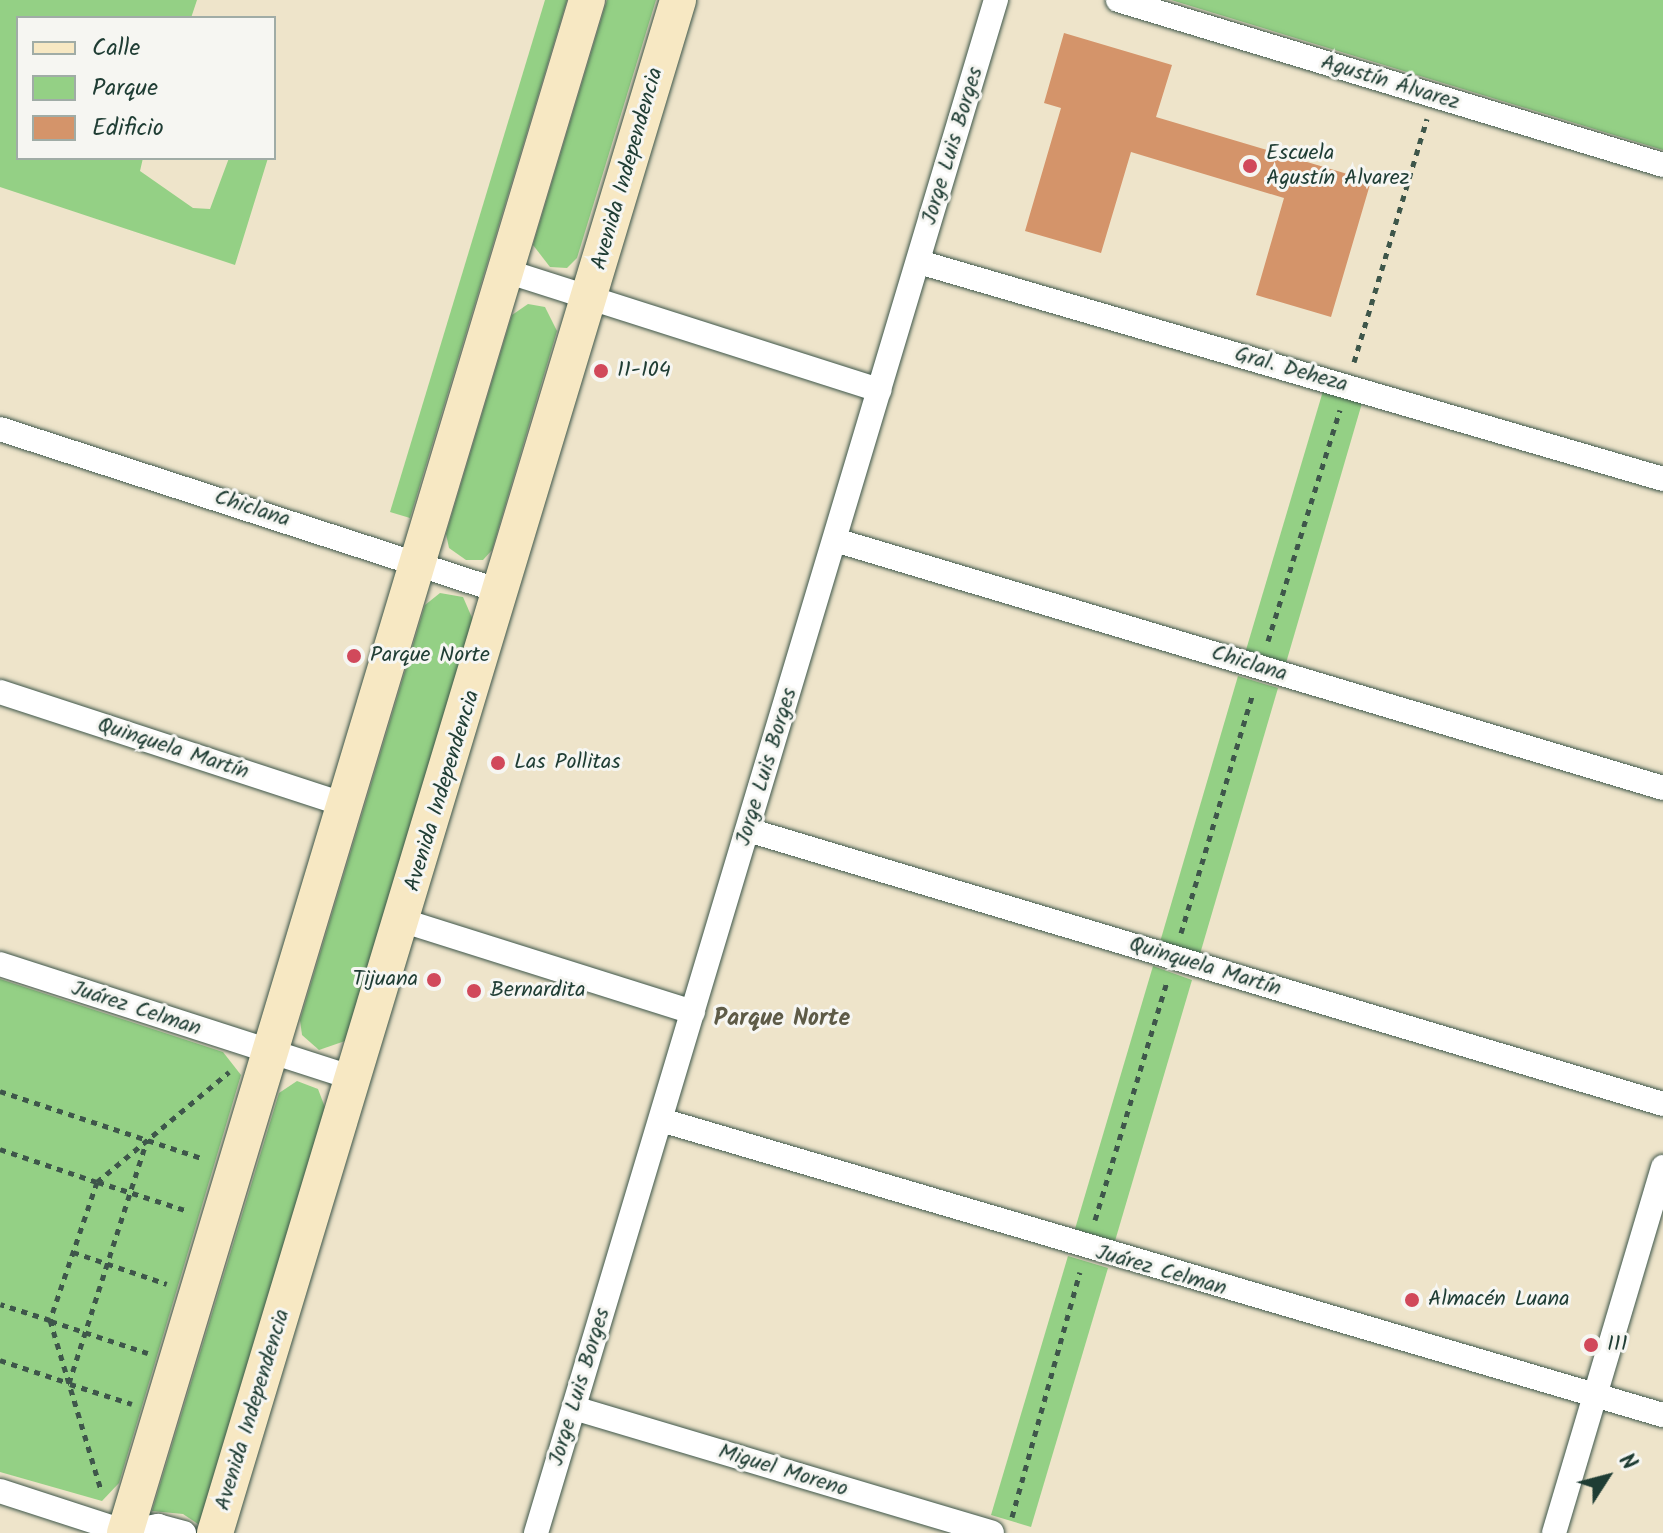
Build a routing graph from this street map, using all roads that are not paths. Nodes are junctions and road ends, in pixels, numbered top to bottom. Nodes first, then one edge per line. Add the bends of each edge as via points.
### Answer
1 (587, 0) edge
2 (678, 0) edge
3 (996, 0) edge
4 (1118, 0) edge
5 (1663, 165) edge
6 (919, 262) junction
7 (506, 271) junction
8 (590, 299) junction
9 (880, 390) junction
10 (0, 429) edge
11 (1663, 479) edge
12 (835, 540) junction
13 (417, 561) junction
14 (503, 592) junction
15 (0, 692) edge
16 (1663, 788) edge
17 (346, 805) junction
18 (748, 830) junction
19 (404, 921) junction
20 (0, 964) edge
21 (693, 1012) junction
22 (273, 1055) junction
23 (354, 1078) junction
24 (1663, 1104) edge
25 (661, 1120) junction
26 (1663, 1167) edge
27 (1595, 1394) junction
28 (574, 1408) junction
29 (1663, 1415) edge
30 (0, 1491) edge
31 (126, 1532) edge
32 (184, 1533) edge
33 (215, 1533) edge
34 (536, 1533) edge
35 (992, 1533) edge
36 (1554, 1533) edge

1 - 7 main road
2 - 8 main road, Avenida Independencia
3 - 6 street, Jorge Luis Borges
4 - 5 street, Agustín Álvarez
6 - 9 street, Jorge Luis Borges
6 - 11 street, Gral. Deheza
7 - 8 street
7 - 13 main road
8 - 9 street
8 - 14 main road, Avenida Independencia
9 - 12 street, Jorge Luis Borges
10 - 13 street, Chiclana
12 - 16 street, Chiclana
12 - 18 street, Jorge Luis Borges
13 - 14 street, Chiclana
13 - 17 main road
14 - 19 main road, Avenida Independencia
15 - 17 street, Quinquela Martín
17 - 22 main road
18 - 21 street, Jorge Luis Borges
18 - 24 street, Quinquela Martín
19 - 21 street
19 - 23 main road, Avenida Independencia
20 - 22 street, Juárez Celman
21 - 25 street, Jorge Luis Borges
22 - 23 street, Juárez Celman
22 - 31 main road
23 - 33 main road, Avenida Independencia
25 - 27 street, Juárez Celman
25 - 28 street, Jorge Luis Borges
26 - 27 street
27 - 29 street, Juárez Celman
27 - 36 street
28 - 34 street, Jorge Luis Borges
28 - 35 street, Miguel Moreno
30 - 31 street
31 - 32 street via 158,1526

